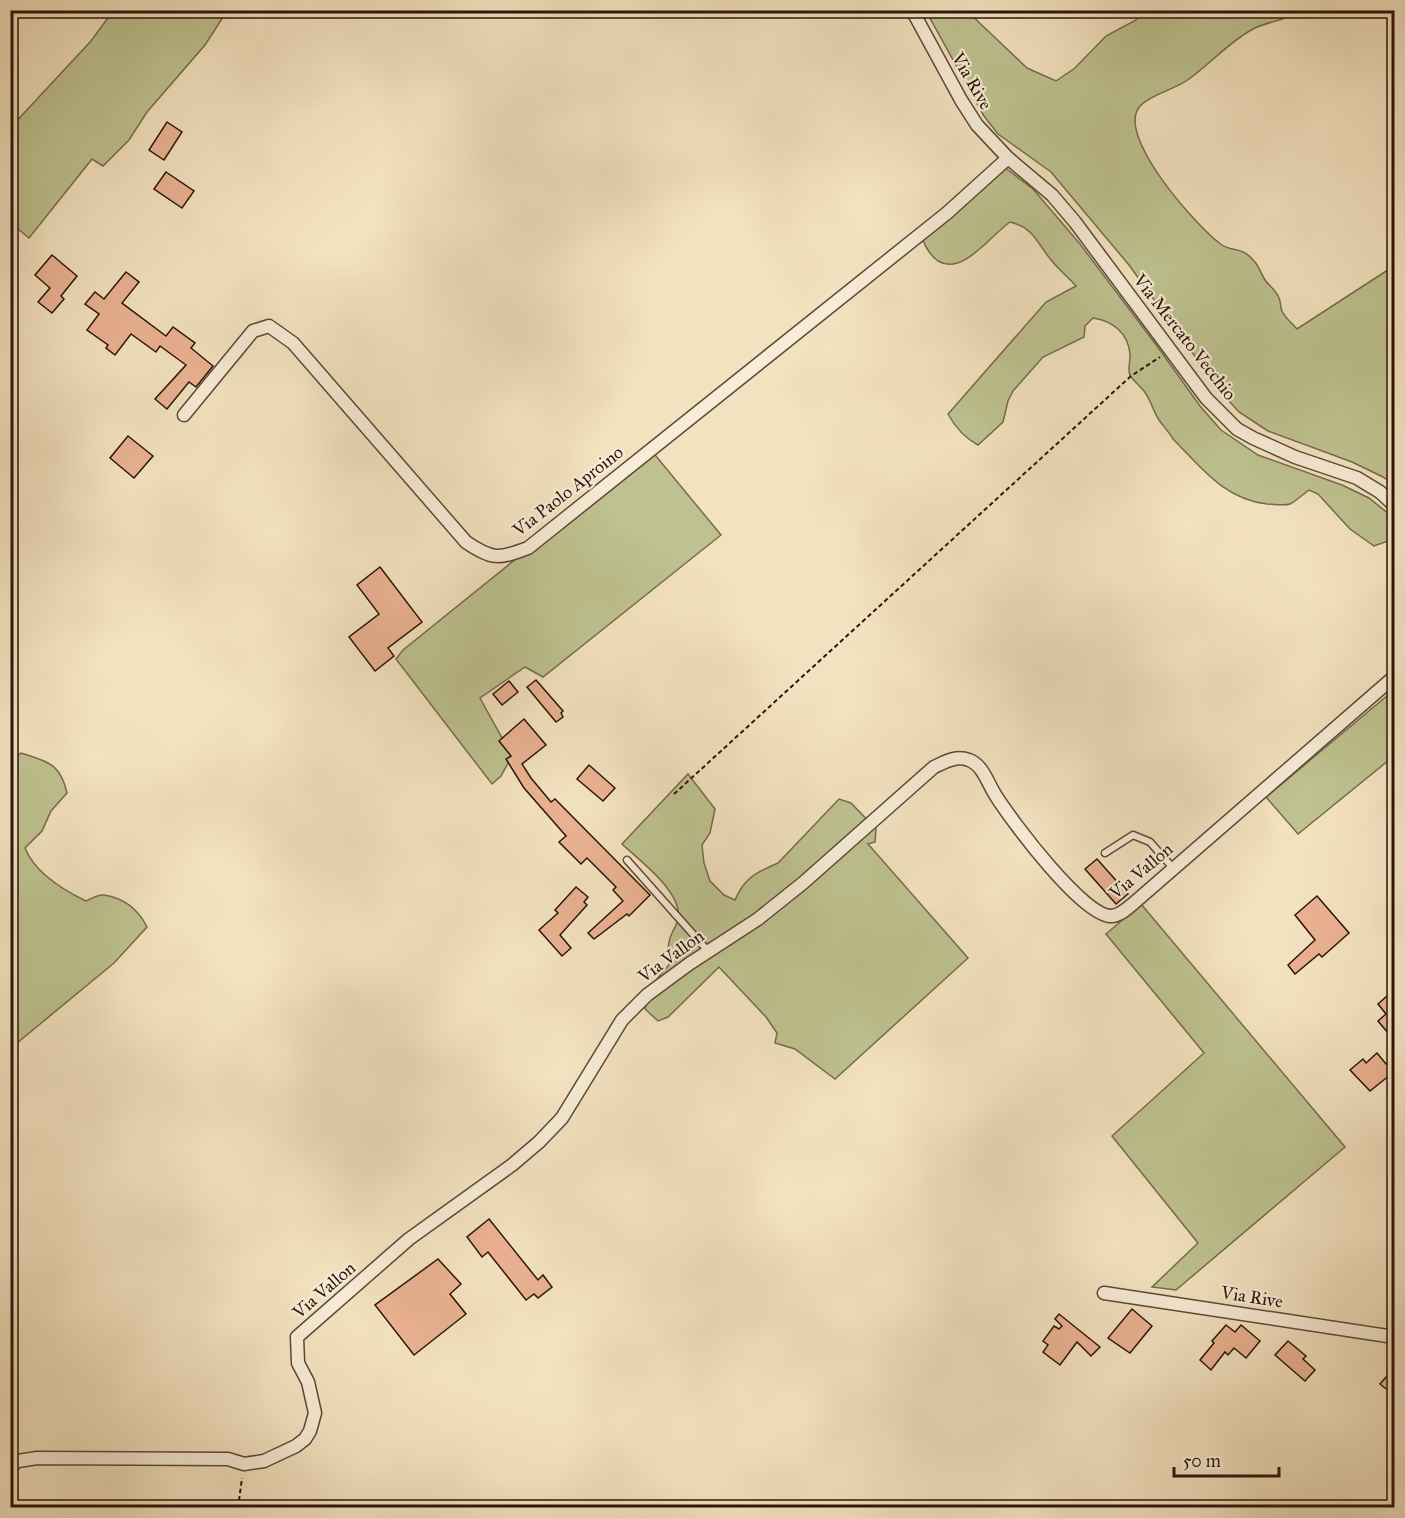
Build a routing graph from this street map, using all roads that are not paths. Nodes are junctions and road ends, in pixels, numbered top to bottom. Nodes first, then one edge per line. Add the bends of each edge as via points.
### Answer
1 (912, 10) edge
2 (1011, 160) junction
3 (184, 415) dead end
4 (1395, 505) edge
5 (1395, 677) edge
6 (1106, 853) dead end
7 (627, 860) dead end
8 (1173, 868) junction
9 (708, 951) junction
10 (1104, 1293) dead end
11 (1395, 1337) edge
12 (10, 1467) edge

1 - 2 street, Via Rive via 977,125
2 - 3 street, Via Paolo Aproino via 528,548 506,556 485,555 466,542 293,343 269,326 253,331
2 - 4 street, Via Mercato Vecchio via 1052,195 1075,222 1206,398 1237,429 1274,448 1357,478
5 - 8 street, Via Vallon
6 - 8 lane via 1133,835 1150,842
7 - 9 lane
8 - 9 street, Via Vallon via 1121,913 1104,915 1051,869 980,768 971,760 952,759 917,781 773,907
9 - 12 street, Via Vallon via 647,995 622,1020 562,1118 539,1142 409,1239 297,1337 296,1355 315,1413 305,1439 296,1446 264,1461 244,1464 228,1459 56,1457 27,1459
10 - 11 street, Via Rive

